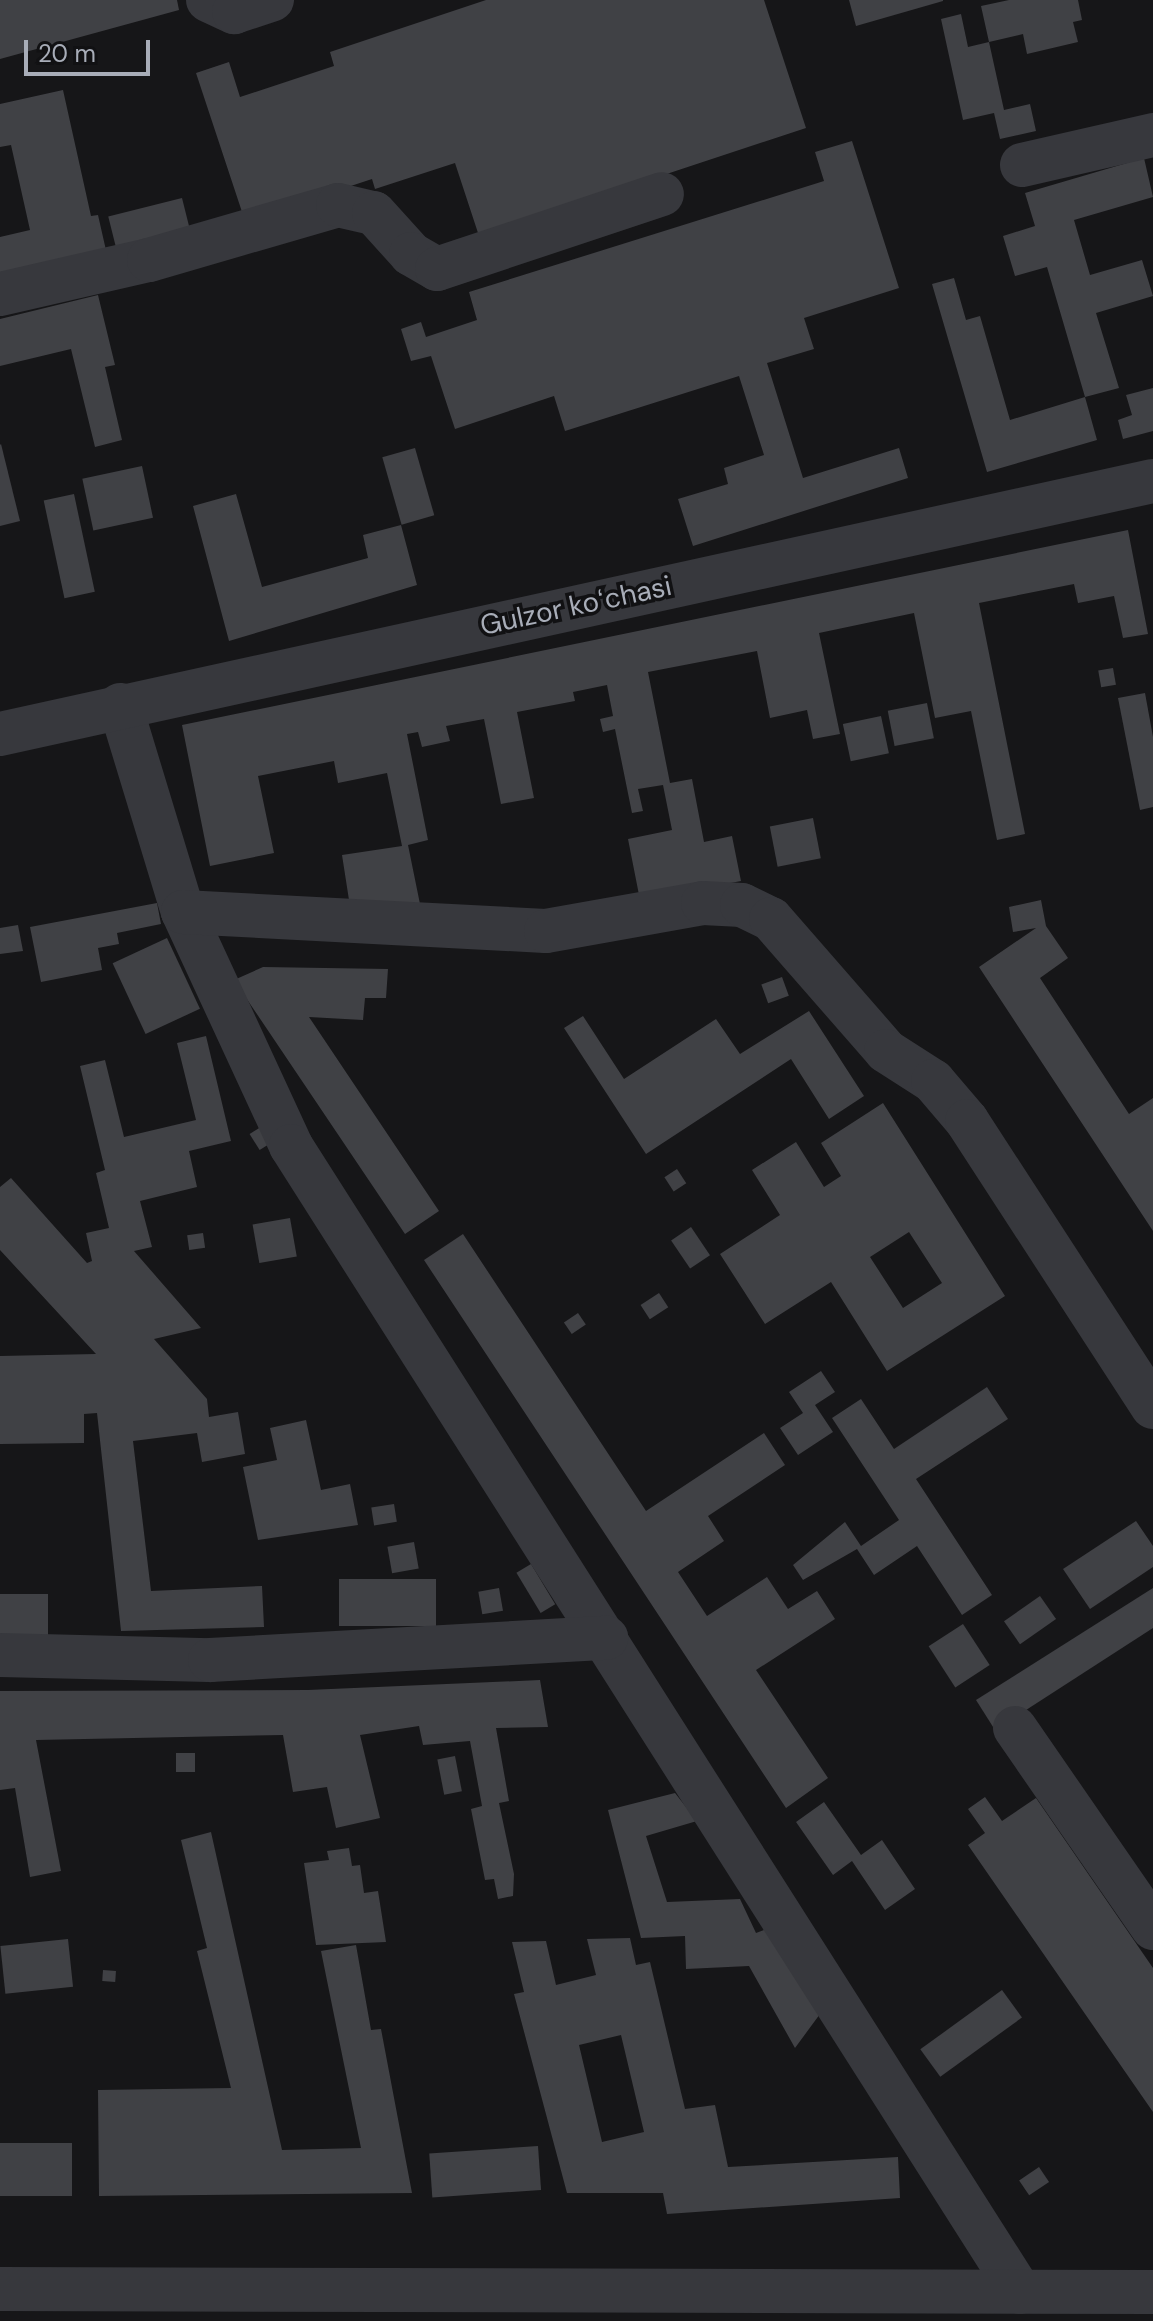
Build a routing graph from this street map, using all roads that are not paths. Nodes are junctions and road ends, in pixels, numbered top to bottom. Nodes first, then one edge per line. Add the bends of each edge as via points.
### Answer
1 (208, 0) edge
2 (272, 0) edge
3 (1153, 135) edge
4 (1022, 165) dead end
5 (662, 194) dead end
6 (0, 294) edge
7 (1153, 481) edge
8 (120, 705) junction
9 (0, 734) edge
10 (183, 912) junction
11 (1147, 1390) edge
12 (606, 1638) junction
13 (0, 1655) edge
14 (1015, 1728) dead end
15 (1153, 1928) edge
16 (0, 2289) edge
17 (1020, 2292) junction
18 (1153, 2292) edge

1 - 2 street via 234,12
3 - 4 street
5 - 6 street via 437,269 411,254 374,213 338,205 149,260
7 - 8 street, Gulzor koʻchasi
8 - 9 street, Gulzor koʻchasi
8 - 10 street
10 - 11 street via 546,931 703,903 752,909 771,919 886,1051 933,1081 967,1121
10 - 12 street via 291,1146
12 - 13 street via 210,1660
12 - 17 street
14 - 15 street
16 - 17 street
17 - 18 street

